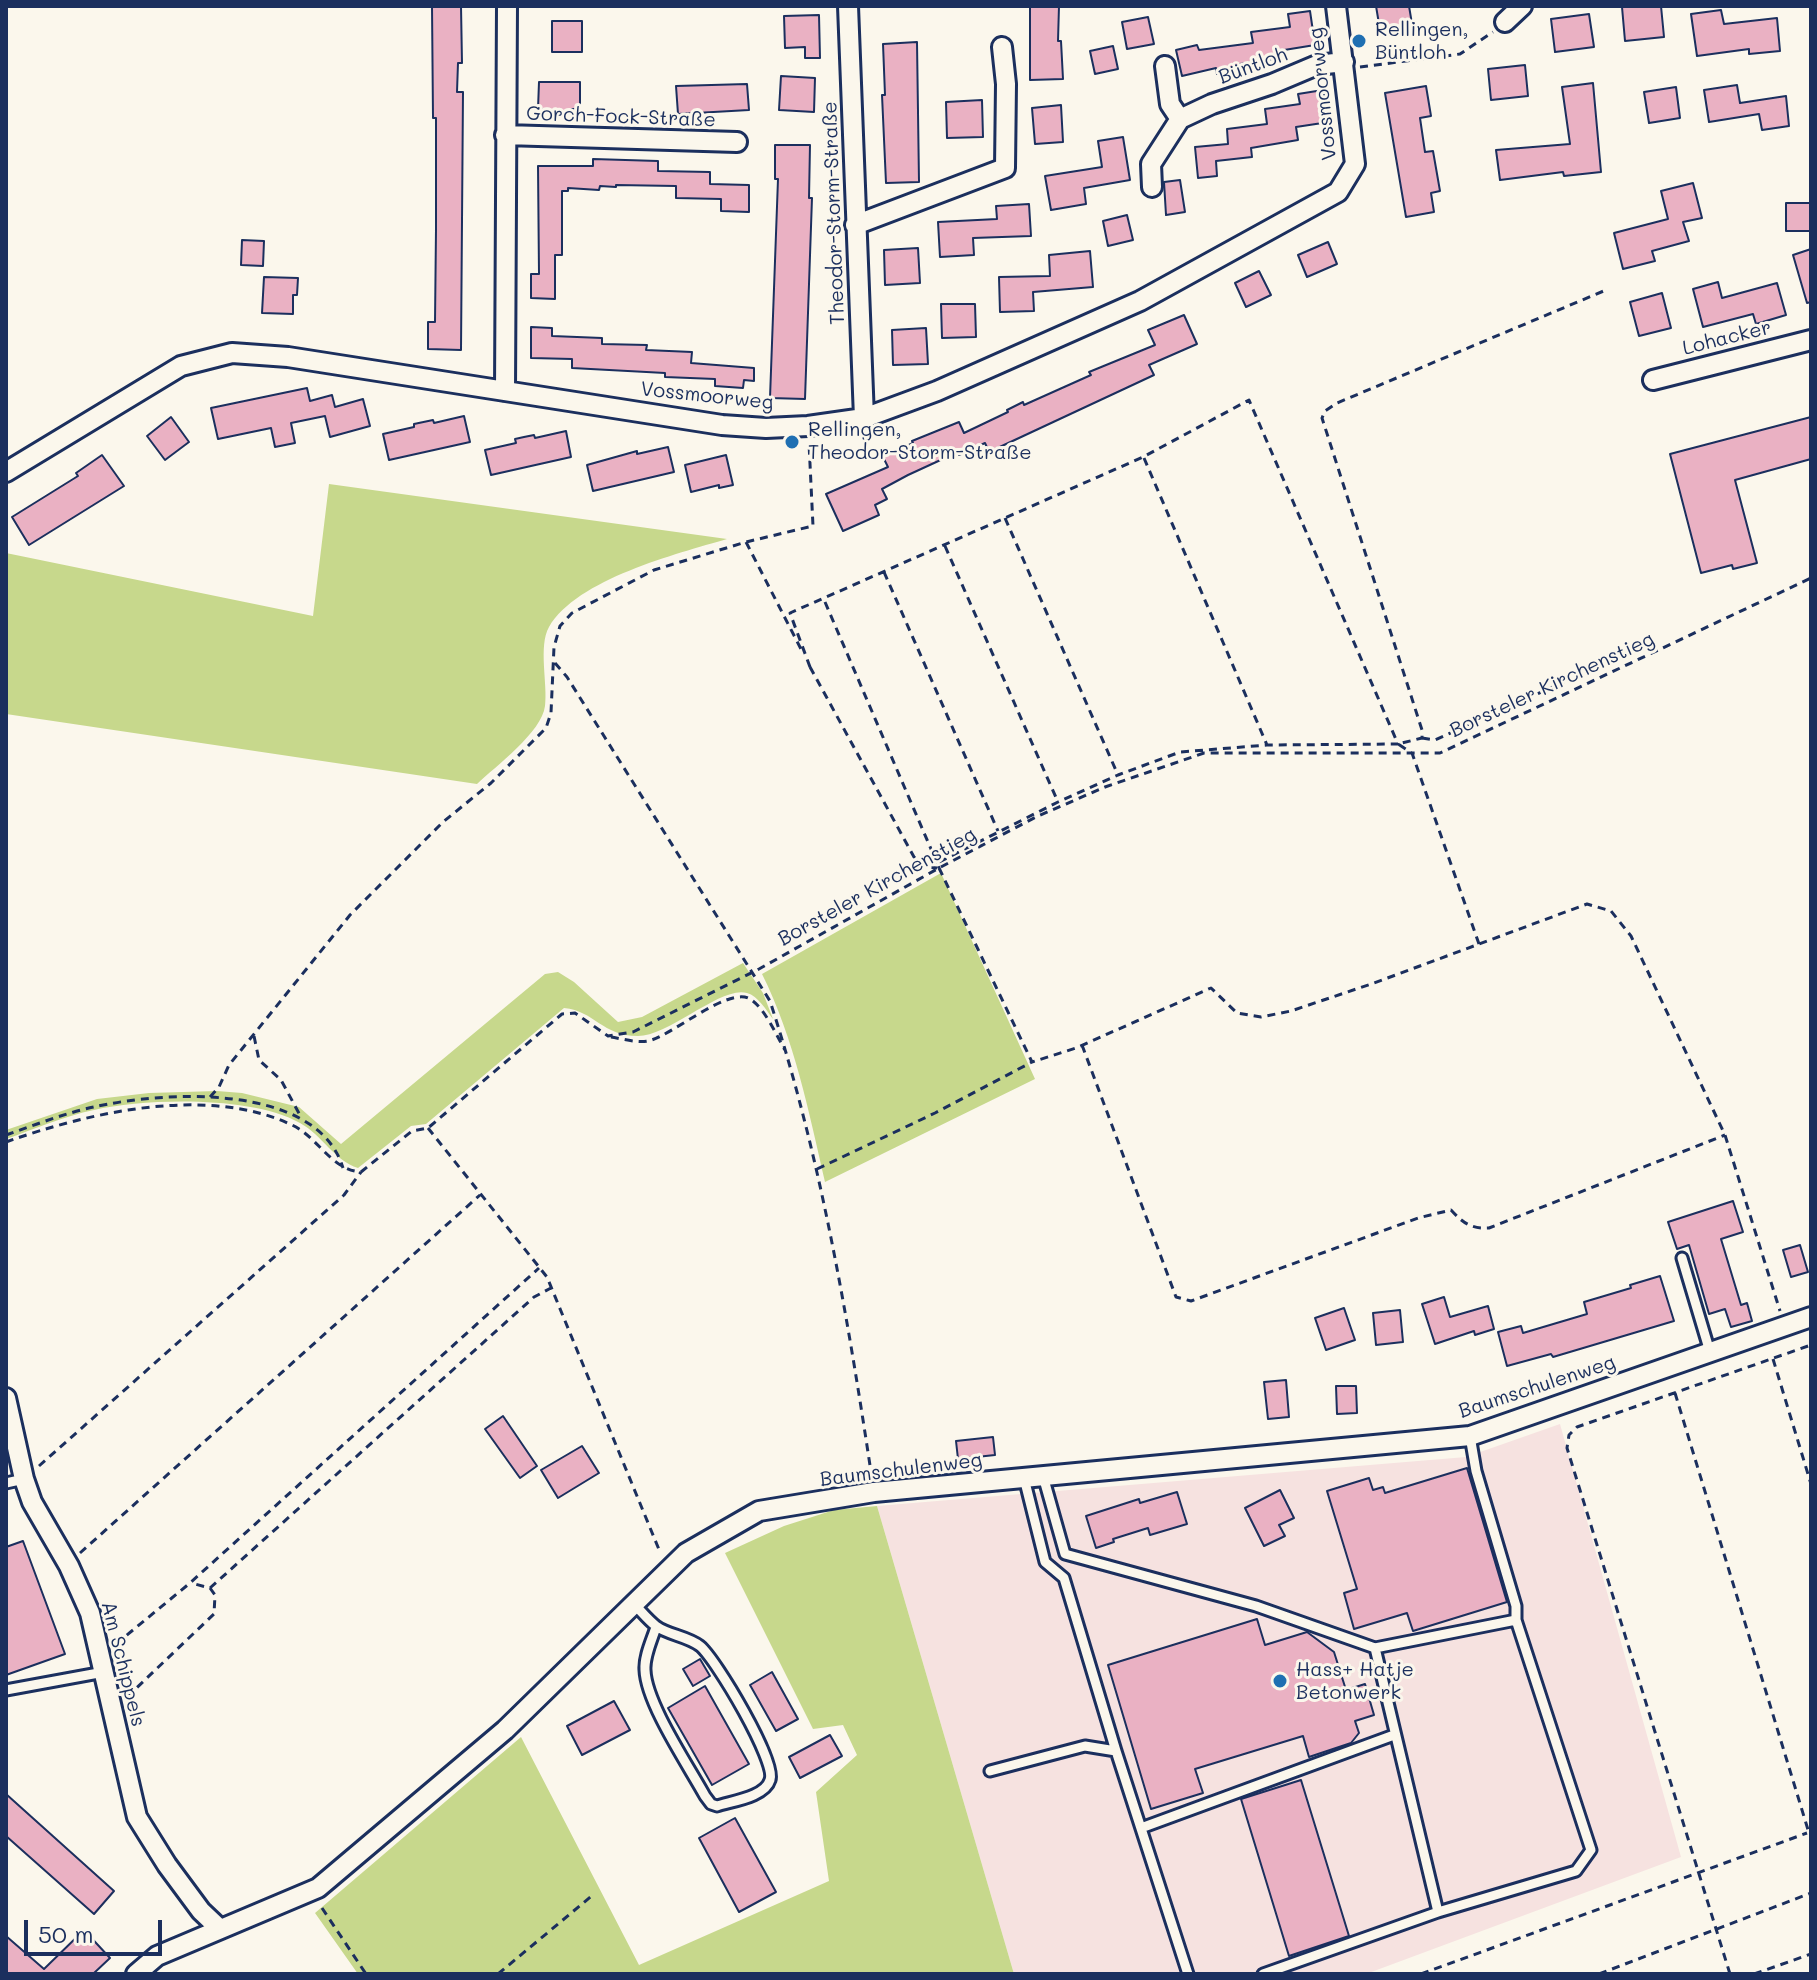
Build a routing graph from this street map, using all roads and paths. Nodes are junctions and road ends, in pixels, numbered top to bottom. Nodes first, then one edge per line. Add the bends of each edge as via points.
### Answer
1 (507, 6) edge
2 (848, 6) edge
3 (1336, 6) edge
4 (1522, 6) edge
5 (1505, 22) joint
6 (1002, 47) dead end
7 (1165, 66) dead end
8 (1344, 66) junction
9 (1180, 119) junction
10 (505, 135) junction
11 (737, 142) dead end
12 (1152, 187) dead end
13 (855, 225) junction
14 (1606, 290) dead end
15 (1811, 340) edge
16 (1653, 380) dead end
17 (505, 391) junction
18 (864, 418) junction
19 (808, 426) junction
20 (1143, 457) junction
21 (6, 472) edge
22 (1005, 518) junction
23 (746, 542) junction
24 (944, 545) junction
25 (884, 572) junction
26 (1811, 578) edge
27 (824, 600) junction
28 (553, 661) junction
29 (810, 667) junction
30 (1564, 682) dead end
31 (1422, 738) junction
32 (1398, 744) junction
33 (1267, 745) junction
34 (1412, 753) junction
35 (1118, 775) junction
36 (1058, 802) junction
37 (998, 831) junction
38 (938, 866) junction
39 (1479, 944) junction
40 (753, 970) junction
41 (254, 1036) junction
42 (608, 1036) junction
43 (1082, 1045) junction
44 (788, 1055) junction
45 (1032, 1062) junction
46 (210, 1097) junction
47 (302, 1119) junction
48 (428, 1128) junction
49 (6, 1135) edge
50 (1725, 1135) junction
51 (6, 1142) edge
52 (343, 1168) junction
53 (817, 1169) junction
54 (361, 1172) junction
55 (480, 1195) junction
56 (1682, 1258) dead end
57 (539, 1268) junction
58 (551, 1288) junction
59 (1811, 1317) edge
60 (1785, 1326) junction
61 (1811, 1345) edge
62 (1710, 1352) junction
63 (1773, 1359) junction
64 (1675, 1393) junction
65 (6, 1400) edge
66 (1470, 1436) junction
67 (1034, 1477) junction
68 (15, 1481) edge
69 (1811, 1484) edge
70 (874, 1492) junction
71 (69, 1566) junction
72 (668, 1571) junction
73 (190, 1583) junction
74 (210, 1588) junction
75 (634, 1604) junction
76 (1516, 1620) junction
77 (656, 1627) junction
78 (1375, 1648) junction
79 (102, 1664) junction
80 (6, 1690) edge
81 (114, 1712) junction
82 (1394, 1735) junction
83 (1116, 1751) junction
84 (990, 1771) dead end
85 (1141, 1828) junction
86 (1810, 1832) edge
87 (1700, 1872) junction
88 (1811, 1893) edge
89 (594, 1894) dead end
90 (321, 1908) dead end
91 (1438, 1912) junction
92 (220, 1929) junction
93 (1717, 1929) junction
94 (1811, 1954) edge
95 (136, 1974) edge
96 (366, 1974) edge
97 (498, 1974) edge
98 (1188, 1974) edge
99 (1263, 1974) edge
100 (1421, 1974) edge
101 (1599, 1974) edge
102 (1730, 1974) edge
103 (1754, 1974) edge

1 - 10 street
2 - 13 street, Theodor-Storm-Straße
3 - 8 street, Vossmoorweg
4 - 5 street
5 - 8 path via 1460,54
6 - 13 street via 1005,168
7 - 9 street via 1170,104
8 - 9 street, Büntloh via 1317,65
8 - 18 street, Vossmoorweg via 1355,164 1338,192 1140,301
9 - 12 street via 1151,164
10 - 11 street, Gorch-Fock-Straße
10 - 17 street
13 - 18 street, Theodor-Storm-Straße
14 - 31 path via 1337,403 1322,418
15 - 16 street, Lohacker
17 - 19 street, Vossmoorweg via 722,425
17 - 21 street, Vossmoorweg via 232,353 181,366
18 - 19 street, Vossmoorweg
19 - 23 path via 813,526
20 - 22 path
20 - 32 path via 1249,400
20 - 33 path
22 - 24 path
22 - 35 path
23 - 28 path via 654,570 572,613 560,626
23 - 29 path
24 - 25 path
24 - 36 path
25 - 27 path
25 - 37 path
26 - 34 path, Borsteler Kirchenstieg via 1440,753
27 - 29 path via 790,613
27 - 38 path
28 - 40 path
28 - 41 path via 546,728 350,915
29 - 38 path via 914,857 925,867
30 - 31 path via 1435,740
31 - 32 path
32 - 33 path
32 - 34 path
33 - 35 path via 1180,752
34 - 38 path, Borsteler Kirchenstieg via 1204,753 1105,787
34 - 39 path
35 - 36 path
36 - 37 path
37 - 38 path
38 - 40 path, Borsteler Kirchenstieg
38 - 45 path
39 - 43 path via 1333,998 1261,1017 1237,1013 1211,988
39 - 50 path via 1587,904 1611,911 1631,936
40 - 42 path, Borsteler Kirchenstieg via 633,1032
40 - 44 path
41 - 46 path
41 - 47 path via 259,1060 281,1080
42 - 44 path via 650,1041 741,996 760,1009
42 - 48 path via 575,1013 562,1014
43 - 45 path
43 - 50 path via 1176,1297 1182,1300 1451,1210 1463,1223 1489,1228
44 - 53 path
45 - 53 path
46 - 47 path via 278,1108
46 - 49 path via 93,1107
47 - 52 path via 331,1142
48 - 54 path via 412,1131
48 - 55 path
50 - 60 path
51 - 52 path via 125,1109 205,1106 294,1125
52 - 54 path
53 - 70 path
54 - 68 path via 344,1195
55 - 57 path
55 - 71 path
56 - 62 lane
57 - 58 path
57 - 73 path
58 - 72 path
58 - 74 path via 534,1297
59 - 60 street, Baumschulenweg
60 - 62 street, Baumschulenweg
61 - 63 path
62 - 66 street, Baumschulenweg
63 - 64 path
63 - 69 path
64 - 86 path
64 - 87 path via 1577,1427 1567,1448
65 - 68 street, Am Schippels
66 - 67 street, Baumschulenweg
66 - 76 lane
67 - 70 street, Baumschulenweg
67 - 78 lane via 1065,1554 1256,1606
67 - 83 lane via 1045,1562 1064,1578
68 - 71 street, Am Schippels
70 - 72 street, Baumschulenweg via 759,1511 686,1553
71 - 79 street, Am Schippels via 90,1613
72 - 75 street, Baumschulenweg
73 - 74 path
73 - 79 path
74 - 81 path via 214,1614
75 - 77 lane
75 - 92 street, Baumschulenweg via 505,1730 318,1888
76 - 78 lane
76 - 91 lane via 1591,1850 1576,1871
77 - 77 lane via 698,1644 727,1682 767,1757 770,1781 758,1792 717,1806 705,1796 647,1681 645,1662
78 - 82 lane
79 - 80 lane
79 - 81 street, Am Schippels
81 - 92 street, Am Schippels via 137,1817 201,1911
82 - 85 lane
82 - 91 lane
83 - 84 lane via 1085,1746
83 - 85 lane
85 - 98 lane
86 - 87 path
87 - 93 path
87 - 100 path
88 - 93 path
89 - 97 path
90 - 96 path
91 - 99 lane
92 - 95 street, Baumschulenweg via 157,1956
93 - 101 path
93 - 102 path
94 - 103 path

